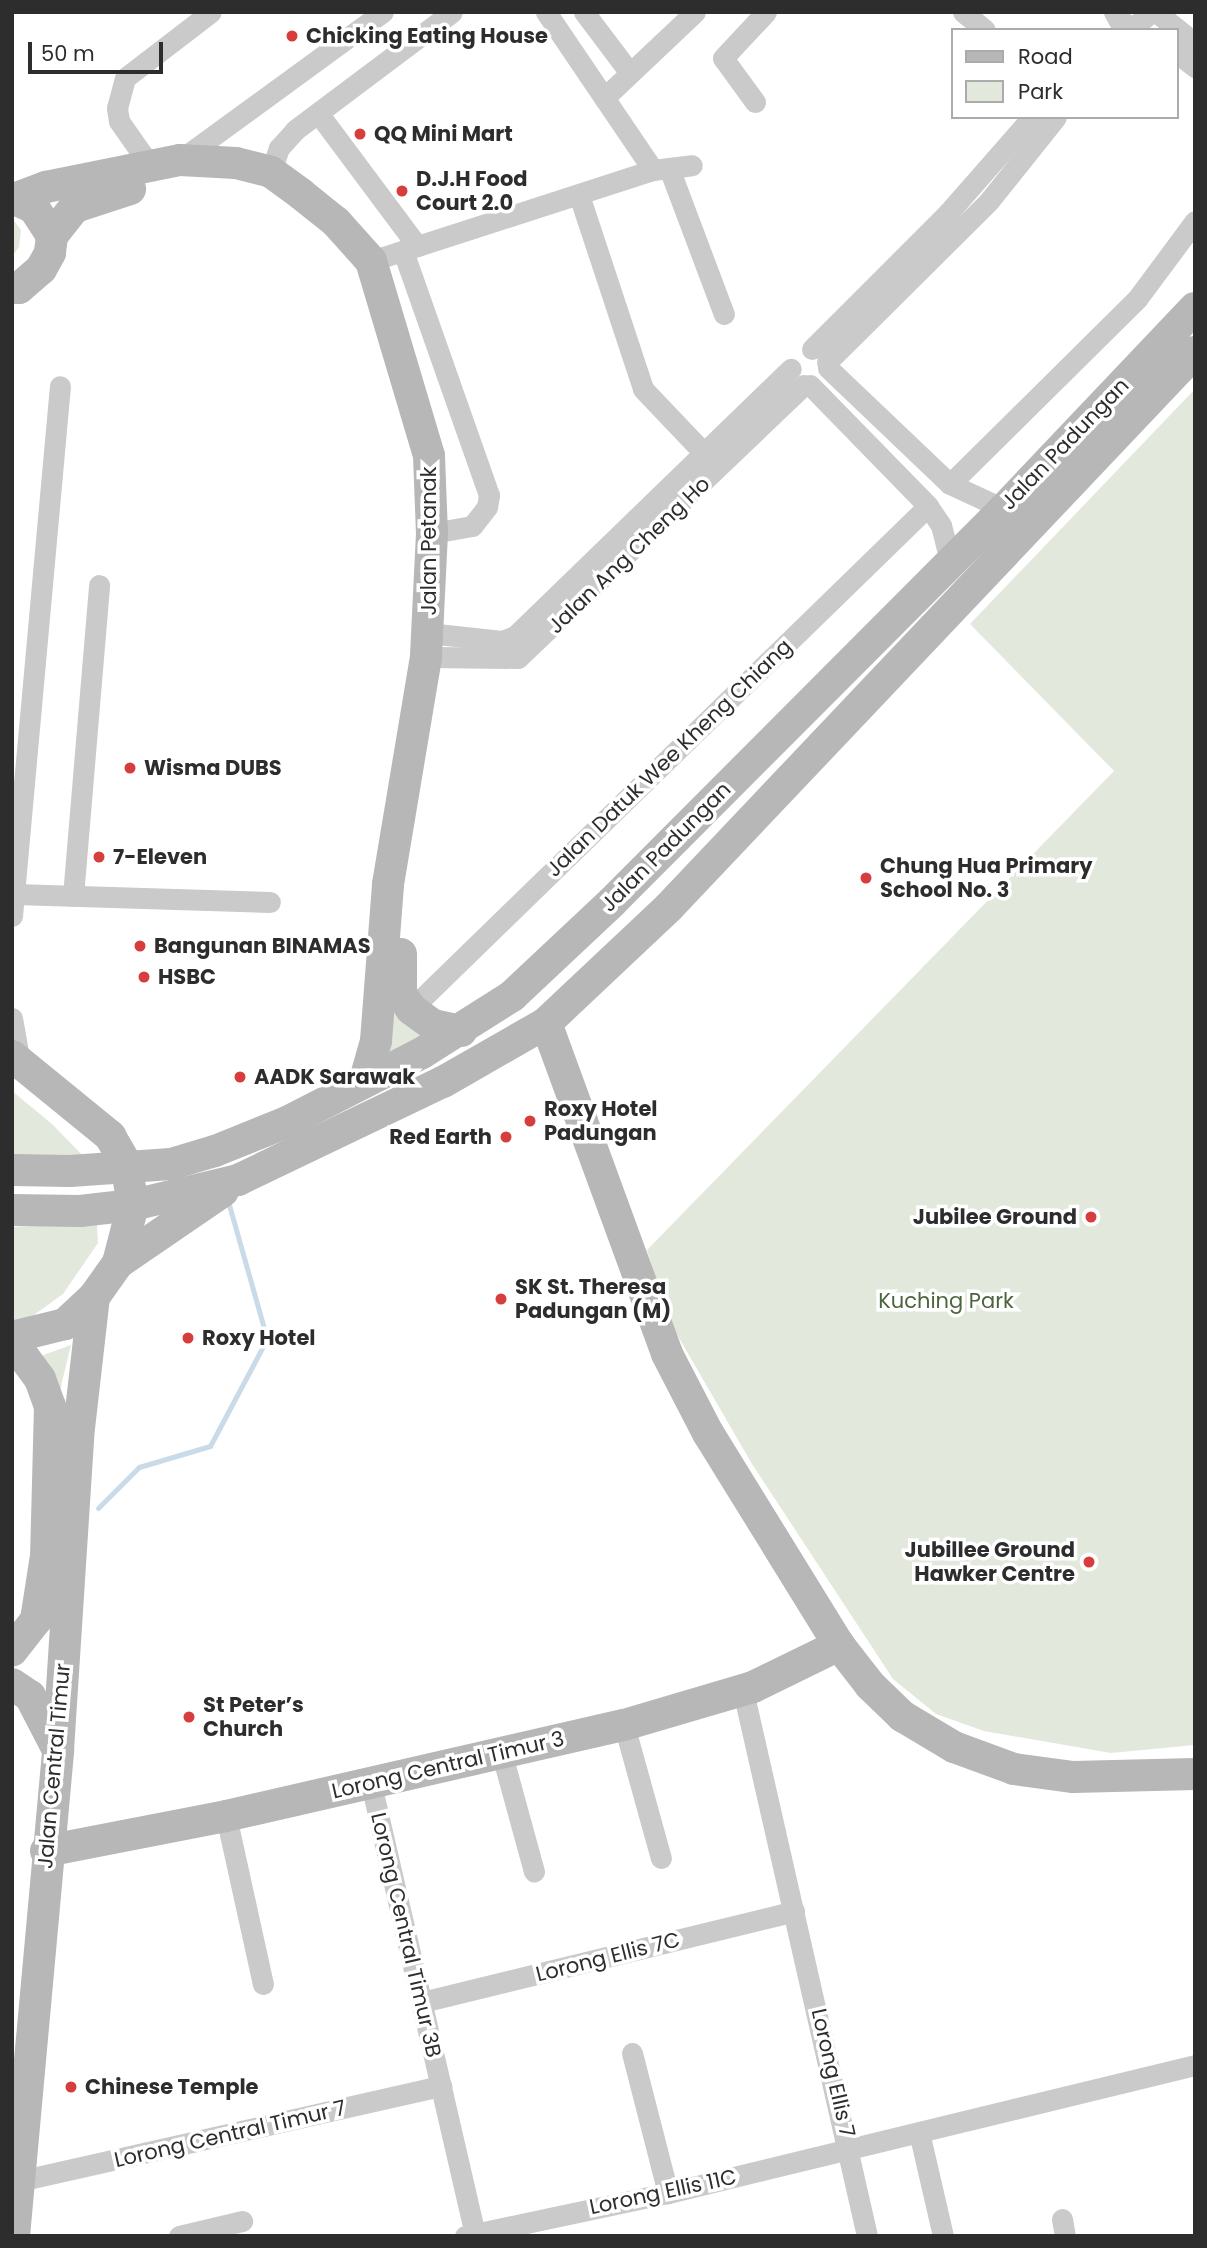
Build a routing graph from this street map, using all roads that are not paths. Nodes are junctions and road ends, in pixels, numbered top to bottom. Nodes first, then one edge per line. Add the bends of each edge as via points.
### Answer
1 (211, 12) edge
2 (383, 12) edge
3 (452, 12) edge
4 (546, 12) edge
5 (584, 12) edge
6 (695, 12) edge
7 (766, 12) edge
8 (963, 12) edge
9 (1132, 21) edge
10 (983, 28) edge
11 (1152, 28) edge
12 (1179, 54) edge
13 (1195, 67) edge
14 (630, 74) junction
15 (604, 98) junction
16 (755, 102) dead end
17 (318, 113) junction
18 (1030, 119) edge
19 (1054, 119) edge
20 (180, 160) junction
21 (236, 163) junction
22 (692, 164) dead end
23 (144, 168) junction
24 (661, 169) junction
25 (271, 172) junction
26 (579, 195) junction
27 (13, 199) edge
28 (1195, 222) edge
29 (51, 236) junction
30 (410, 249) junction
31 (371, 261) junction
32 (12, 288) edge
33 (1195, 308) edge
34 (724, 314) dead end
35 (1195, 352) edge
36 (822, 359) junction
37 (802, 380) junction
38 (60, 386) dead end
39 (705, 454) junction
40 (950, 484) junction
41 (928, 506) junction
42 (1004, 509) junction
43 (446, 532) junction
44 (950, 561) junction
45 (99, 585) dead end
46 (427, 645) junction
47 (401, 831) junction
48 (15, 894) junction
49 (73, 896) junction
50 (271, 902) dead end
51 (12, 916) edge
52 (411, 1009) junction
53 (12, 1018) edge
54 (546, 1023) junction
55 (461, 1031) junction
56 (16, 1057) edge
57 (365, 1080) junction
58 (127, 1164) junction
59 (12, 1170) edge
60 (238, 1180) junction
61 (133, 1205) junction
62 (12, 1210) edge
63 (118, 1263) junction
64 (94, 1297) junction
65 (12, 1339) edge
66 (839, 1645) junction
67 (12, 1651) edge
68 (12, 1684) edge
69 (743, 1691) junction
70 (624, 1724) junction
71 (58, 1750) junction
72 (501, 1751) junction
73 (1195, 1774) edge
74 (370, 1784) junction
75 (226, 1816) junction
76 (46, 1852) junction
77 (661, 1858) dead end
78 (534, 1872) dead end
79 (794, 1911) junction
80 (263, 1984) dead end
81 (422, 2002) junction
82 (632, 2053) dead end
83 (1195, 2065) edge
84 (441, 2086) junction
85 (919, 2132) junction
86 (850, 2146) junction
87 (19, 2181) junction
88 (668, 2193) junction
89 (242, 2221) dead end
90 (471, 2235) edge
91 (14, 2236) edge
92 (179, 2236) edge
93 (867, 2236) edge
94 (943, 2236) edge

1 - 23 street via 125,78 117,108 120,121 142,154
2 - 20 street
3 - 17 street
4 - 15 street
5 - 14 street
6 - 14 street
7 - 16 street via 723,58
8 - 10 street
9 - 11 street
12 - 13 street
14 - 15 street
15 - 24 street
17 - 25 street via 279,148
17 - 30 street
18 - 36 street
19 - 36 street via 989,201
20 - 21 main road, Jalan Petanak
20 - 23 main road, Jalan Petanak
21 - 25 main road, Jalan Petanak
21 - 29 main road via 186,180 97,197 75,207
22 - 24 street
23 - 27 main road, Jalan Petanak via 46,187
24 - 26 street
24 - 34 street
25 - 31 main road, Jalan Petanak via 336,222
26 - 30 street
26 - 39 street via 643,388
27 - 29 main road via 34,208
28 - 40 street via 1137,299
29 - 32 main road via 50,253 41,269 19,288
30 - 31 street
30 - 43 street via 489,495 481,517
31 - 43 main road, Jalan Petanak via 429,456
33 - 42 main road, Jalan Padungan
35 - 54 main road, Jalan Padungan via 669,907
36 - 37 street via 820,382
36 - 37 street via 795,356
36 - 40 street
37 - 39 street, Jalan Ang Cheng Ho
37 - 41 street
37 - 46 street, Jalan Ang Cheng Ho via 518,658
38 - 48 street
39 - 46 street, Jalan Ang Cheng Ho via 515,636 502,641
40 - 42 street
41 - 44 street via 941,524
41 - 52 street, Jalan Datuk Wee Kheng Chiang
42 - 44 main road, Jalan Padungan
43 - 46 main road, Jalan Petanak
44 - 55 main road, Jalan Padungan via 612,902 512,996
45 - 49 street
46 - 47 main road, Jalan Petanak
47 - 52 main road, Jalan Petanak via 398,977 401,994
47 - 57 main road, Jalan Petanak via 380,951 376,1041
48 - 49 street
48 - 51 street
49 - 50 street
52 - 55 main road via 433,1025
53 - 56 street
54 - 60 main road, Jalan Padungan via 443,1082
54 - 66 main road via 667,1354 708,1433
55 - 57 main road, Jalan Padungan
56 - 58 main road via 110,1136
57 - 58 main road, Jalan Padungan via 287,1122 215,1151 171,1164
58 - 59 main road, Jalan Padungan via 70,1171
58 - 61 main road
60 - 61 main road, Jalan Padungan
60 - 63 main road
61 - 62 main road, Jalan Padungan via 80,1211
61 - 63 main road
63 - 64 main road
64 - 65 main road via 65,1324
64 - 71 main road, Jalan Central Timur via 78,1437
65 - 67 main road via 36,1371 50,1406 46,1556 36,1620
66 - 69 main road, Lorong Central Timur 3
66 - 73 main road via 902,1716 954,1746 1014,1769 1073,1777
68 - 71 main road via 30,1696
69 - 70 main road, Lorong Central Timur 3
69 - 79 street, Lorong Ellis 7
70 - 72 main road, Lorong Central Timur 3
70 - 77 street
71 - 76 main road, Jalan Central Timur
72 - 74 main road, Lorong Central Timur 3
72 - 78 street
74 - 75 main road, Lorong Central Timur 3
74 - 81 street, Lorong Central Timur 3B
75 - 76 main road, Lorong Central Timur 3
75 - 80 street
76 - 87 main road, Jalan Central Timur
79 - 81 street, Lorong Ellis 7C
79 - 86 street, Lorong Ellis 7
81 - 84 street, Lorong Central Timur 3B
82 - 88 street
83 - 85 street, Lorong Ellis 11C
84 - 87 street, Lorong Central Timur 7
84 - 90 street, Lorong Central Timur 3B
85 - 86 street, Lorong Ellis 11C
85 - 94 street
86 - 88 street, Lorong Ellis 11C
86 - 93 street, Lorong Ellis 7
87 - 91 main road, Jalan Central Timur
88 - 90 street, Lorong Ellis 11C
89 - 92 street

